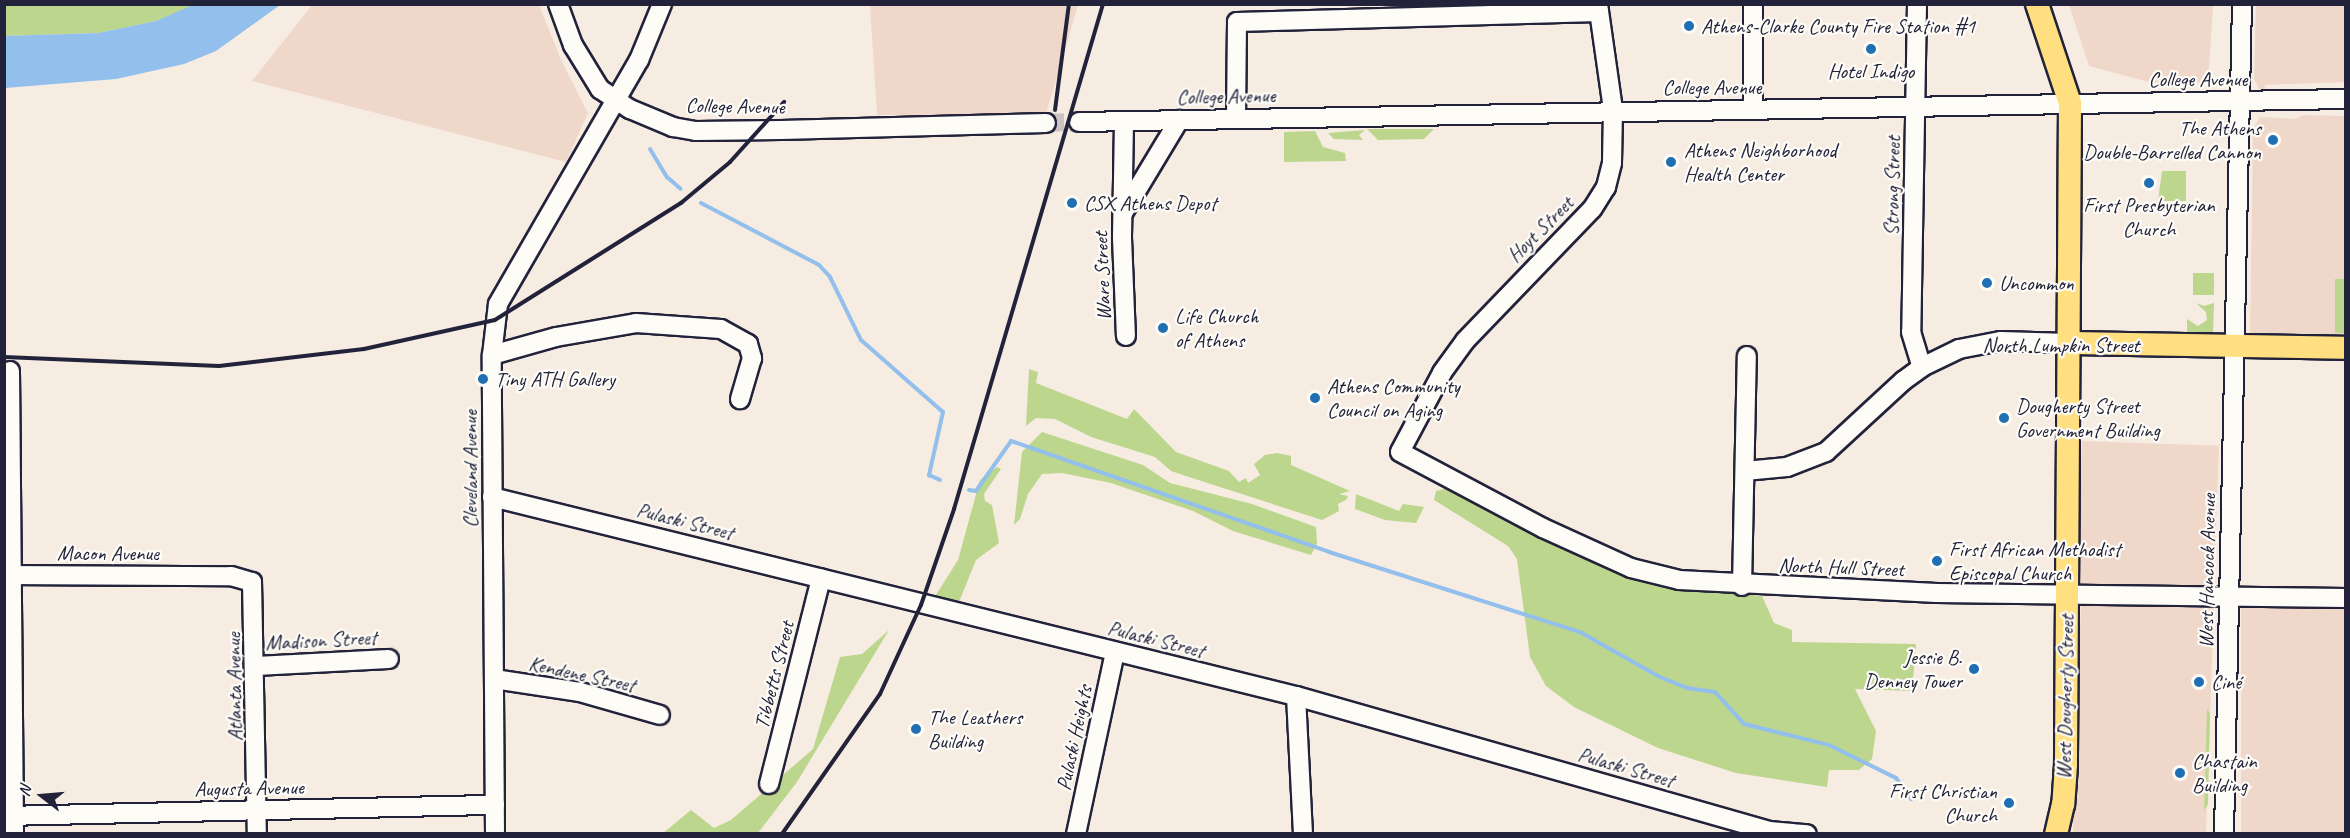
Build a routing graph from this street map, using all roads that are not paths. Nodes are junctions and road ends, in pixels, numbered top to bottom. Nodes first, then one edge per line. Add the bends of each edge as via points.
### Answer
1 (558, 4) edge
2 (662, 4) edge
3 (1753, 4) edge
4 (1917, 4) edge
5 (2037, 4) edge
6 (2242, 4) edge
7 (1599, 8) edge
8 (2346, 99) edge
9 (615, 100) junction
10 (2239, 102) junction
11 (2070, 103) junction
12 (1915, 106) junction
13 (1753, 109) junction
14 (1613, 110) junction
15 (1236, 118) junction
16 (1179, 120) junction
17 (1079, 122) tunnel mouth
18 (1124, 122) junction
19 (1046, 123) tunnel mouth
20 (1122, 214) junction
21 (1126, 336) dead end
22 (2069, 343) junction
23 (2235, 346) junction
24 (2346, 348) edge
25 (492, 355) junction
26 (1747, 356) dead end
27 (1922, 367) junction
28 (10, 371) dead end
29 (740, 399) dead end
30 (1400, 452) joint
31 (1745, 471) junction
32 (492, 498) junction
33 (8, 574) edge
34 (211, 576) joint
35 (821, 578) junction
36 (1742, 586) junction
37 (2067, 593) junction
38 (2229, 597) junction
39 (2346, 598) edge
40 (1115, 652) junction
41 (389, 659) dead end
42 (256, 666) junction
43 (494, 679) junction
44 (1296, 696) junction
45 (660, 715) dead end
46 (770, 784) dead end
47 (495, 805) junction
48 (256, 810) junction
49 (11, 822) edge
50 (257, 834) edge
51 (495, 834) edge
52 (1076, 834) edge
53 (1303, 834) edge
54 (1807, 834) edge
55 (2056, 834) edge
56 (2224, 834) edge

1 - 9 street, College Avenue via 588,74
2 - 9 street, Cleveland Avenue via 655,28
3 - 13 street
4 - 12 street, Strong Street
5 - 11 main road, West Dougherty Street
6 - 10 street, West Hancock Avenue
7 - 14 street, Hoyt Street
7 - 15 street via 1237,22
8 - 10 street, College Avenue
9 - 19 street, College Avenue via 648,118 696,131
9 - 25 street, Cleveland Avenue via 498,304
10 - 11 street, College Avenue
10 - 23 street, West Hancock Avenue
11 - 12 street, College Avenue
11 - 22 main road, West Dougherty Street
12 - 13 street, College Avenue
12 - 27 street, Strong Street via 1911,332
13 - 14 street, College Avenue
14 - 15 street, College Avenue
14 - 30 street, Hoyt Street via 1612,163 1597,202 1465,341 1442,373
15 - 16 street, College Avenue
16 - 18 street, College Avenue
16 - 20 street, Ware Street
17 - 18 street, College Avenue
18 - 20 street, Ware Street
20 - 21 street, Ware Street
22 - 23 main road, North Lumpkin Street
22 - 27 street, North Lumpkin Street via 1982,344 1959,349
22 - 37 main road, West Dougherty Street
23 - 24 main road, North Lumpkin Street
23 - 38 street, West Hancock Avenue
25 - 29 street via 636,323 721,329 748,344 752,358
25 - 32 street, Cleveland Avenue
26 - 31 street
27 - 31 street, North Lumpkin Street via 1826,452 1787,467
28 - 33 street
30 - 36 street, North Hull Street via 1543,528 1631,568 1678,580
31 - 36 street
32 - 35 street, Pulaski Street
32 - 43 street, Cleveland Avenue
33 - 34 street, Macon Avenue
33 - 49 street
34 - 42 street, Atlanta Avenue via 240,577 252,582
35 - 40 street, Pulaski Street
35 - 46 street, Tibbetts Street
36 - 37 street, North Hull Street
37 - 38 street, North Hull Street
37 - 55 main road, West Dougherty Street via 2066,765
38 - 39 street, North Hull Street
38 - 56 street, West Hancock Avenue
40 - 44 street, Pulaski Street
40 - 52 street, Pulaski Heights
41 - 42 street, Madison Street
42 - 48 street, Atlanta Avenue
43 - 45 street, Kendene Street via 580,692
43 - 47 street, Cleveland Avenue
44 - 53 street
44 - 54 street, Pulaski Street via 1769,831
47 - 48 street, Augusta Avenue
47 - 51 street, Cleveland Avenue
48 - 49 street, Augusta Avenue
48 - 50 street, Atlanta Avenue

